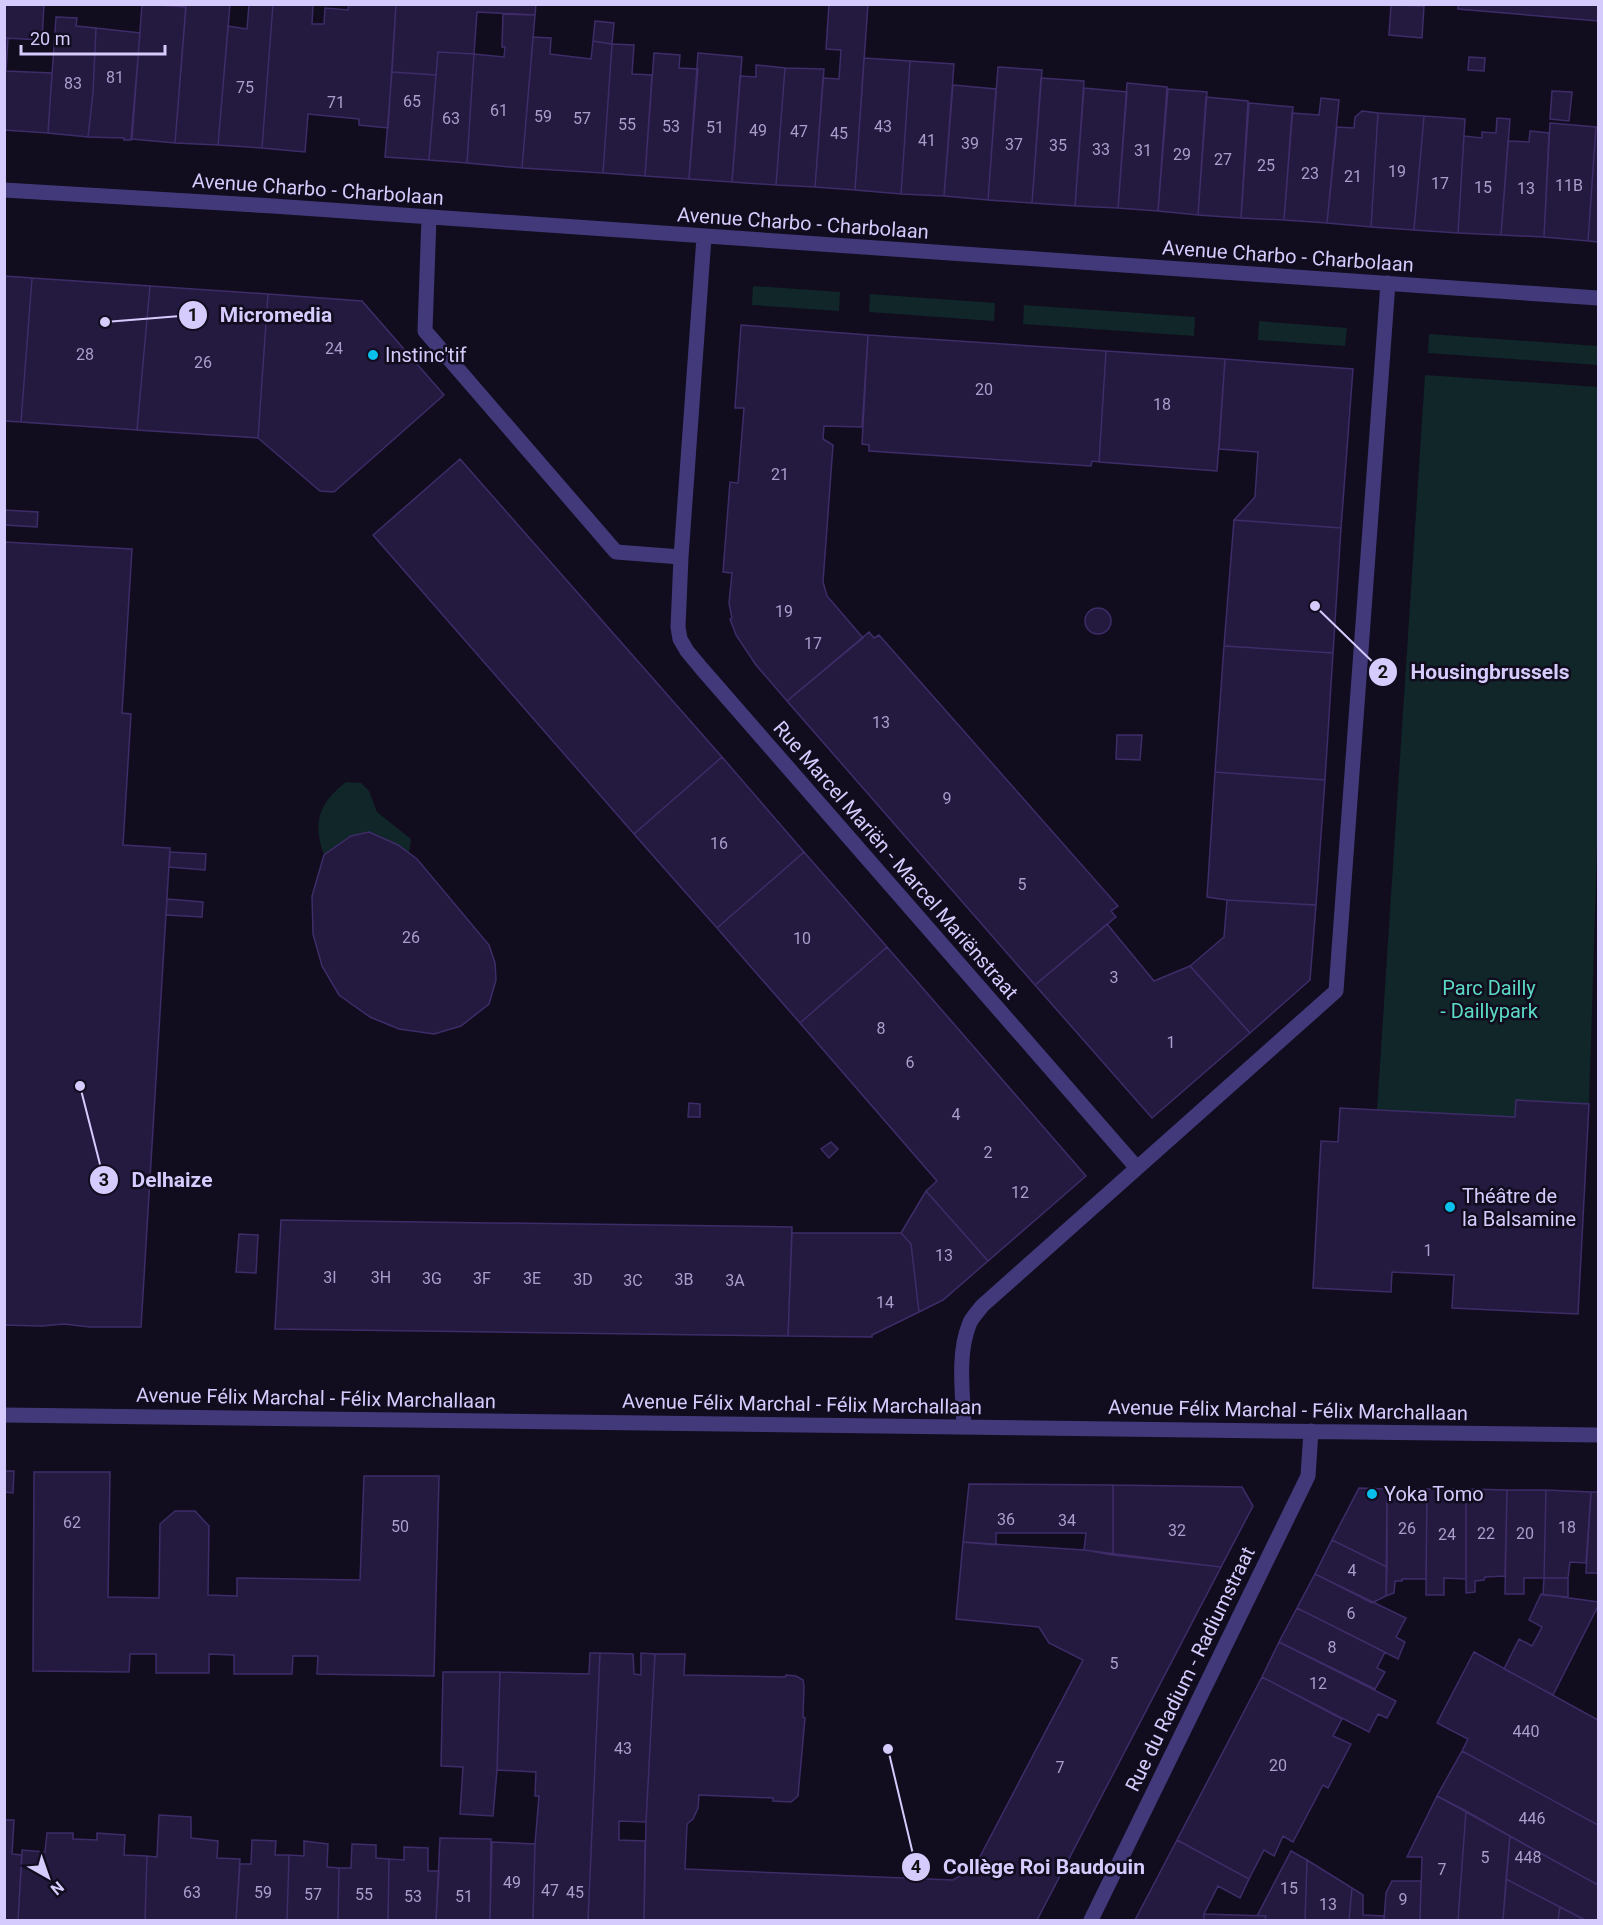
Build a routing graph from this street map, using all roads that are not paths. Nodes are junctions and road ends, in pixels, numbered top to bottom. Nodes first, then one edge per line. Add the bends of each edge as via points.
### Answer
1 (4, 190) edge
2 (429, 217) junction
3 (704, 237) junction
4 (1388, 284) junction
5 (1599, 298) edge
6 (681, 557) junction
7 (1137, 1168) junction
8 (4, 1415) edge
9 (964, 1426) junction
10 (1311, 1431) junction
11 (1599, 1435) edge
12 (1091, 1920) edge

1 - 2 street, Avenue Charbo - Charbolaan
2 - 3 street, Avenue Charbo - Charbolaan
2 - 6 street via 424,331 616,552
3 - 4 street, Avenue Charbo - Charbolaan
3 - 6 street, Rue Marcel Mariën - Marcel Mariënstraat
4 - 5 street, Avenue Charbo - Charbolaan
4 - 7 street via 1336,991
6 - 7 street, Rue Marcel Mariën - Marcel Mariënstraat via 678,627 687,651
7 - 9 street via 982,1306 969,1322 963,1354
8 - 9 street, Avenue Félix Marchal - Félix Marchallaan
9 - 10 street, Avenue Félix Marchal - Félix Marchallaan
10 - 11 street, Avenue Félix Marchal - Félix Marchallaan
10 - 12 street, Rue du Radium - Radiumstraat via 1308,1476

